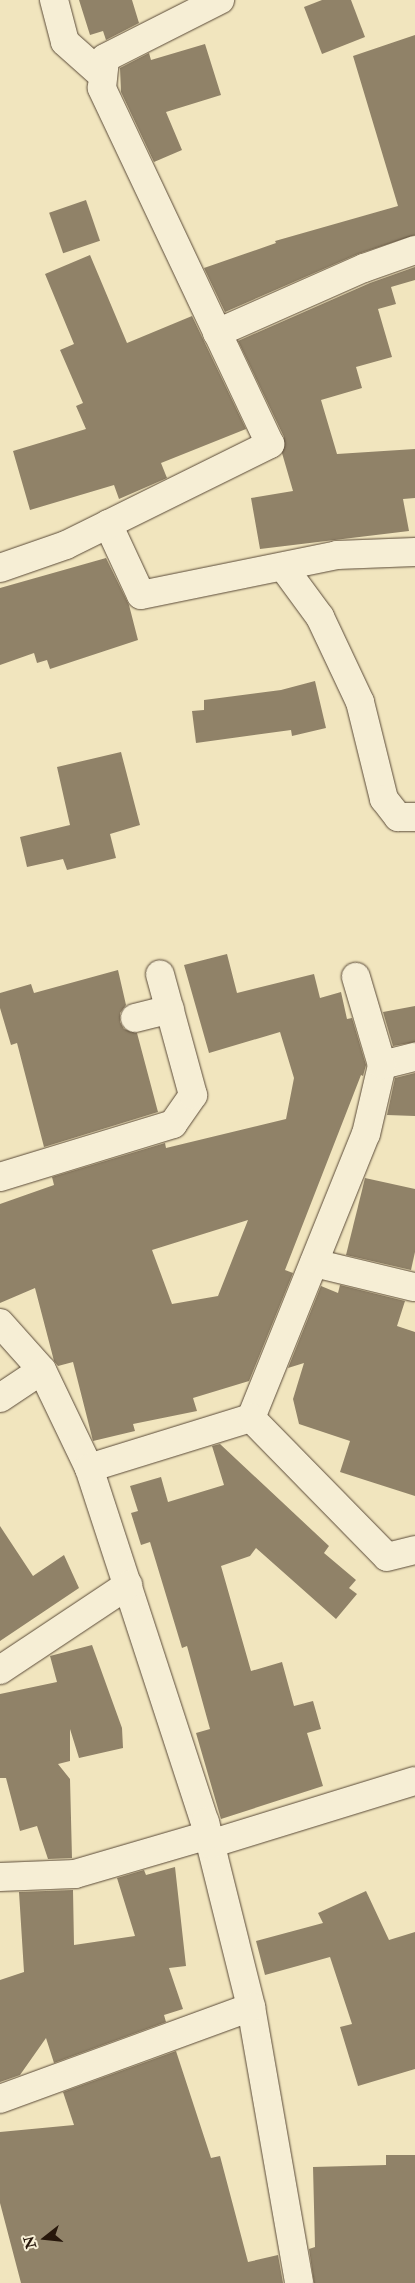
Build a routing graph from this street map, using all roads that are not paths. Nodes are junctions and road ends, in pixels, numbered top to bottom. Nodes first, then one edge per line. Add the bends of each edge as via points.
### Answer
1 (54, 0) edge
2 (220, 0) edge
3 (102, 75) junction
4 (415, 250) edge
5 (217, 333) junction
6 (108, 524) junction
7 (415, 552) edge
8 (0, 568) edge
9 (284, 568) junction
10 (415, 817) edge
11 (160, 974) dead end
12 (356, 977) dead end
13 (170, 1009) junction
14 (135, 1018) dead end
15 (415, 1057) edge
16 (382, 1064) junction
17 (0, 1177) edge
18 (314, 1263) junction
19 (414, 1287) edge
20 (0, 1324) edge
21 (42, 1370) junction
22 (0, 1398) edge
23 (251, 1418) junction
24 (89, 1468) junction
25 (415, 1550) edge
26 (128, 1585) junction
27 (0, 1670) edge
28 (415, 1781) edge
29 (210, 1839) junction
30 (0, 1877) edge
31 (251, 2007) junction
32 (0, 2099) edge
33 (299, 2283) edge

1 - 3 street via 65,42
2 - 3 street via 105,58
3 - 5 street via 102,88
4 - 5 street via 364,268
5 - 6 street via 270,444
6 - 8 street via 66,545
6 - 9 street via 141,595
7 - 9 street via 337,555
9 - 10 street via 320,617 360,702 384,799 398,817
11 - 13 street
12 - 16 street
13 - 14 street
13 - 17 street via 193,1095 174,1124
15 - 16 street
16 - 18 street via 366,1134
18 - 19 street
18 - 23 street
20 - 21 street
21 - 22 street
21 - 24 street
23 - 24 street
23 - 25 street via 387,1556
24 - 26 street
26 - 27 street
26 - 29 street
28 - 29 street
29 - 30 street via 74,1874
29 - 31 street
31 - 32 street
31 - 33 street

